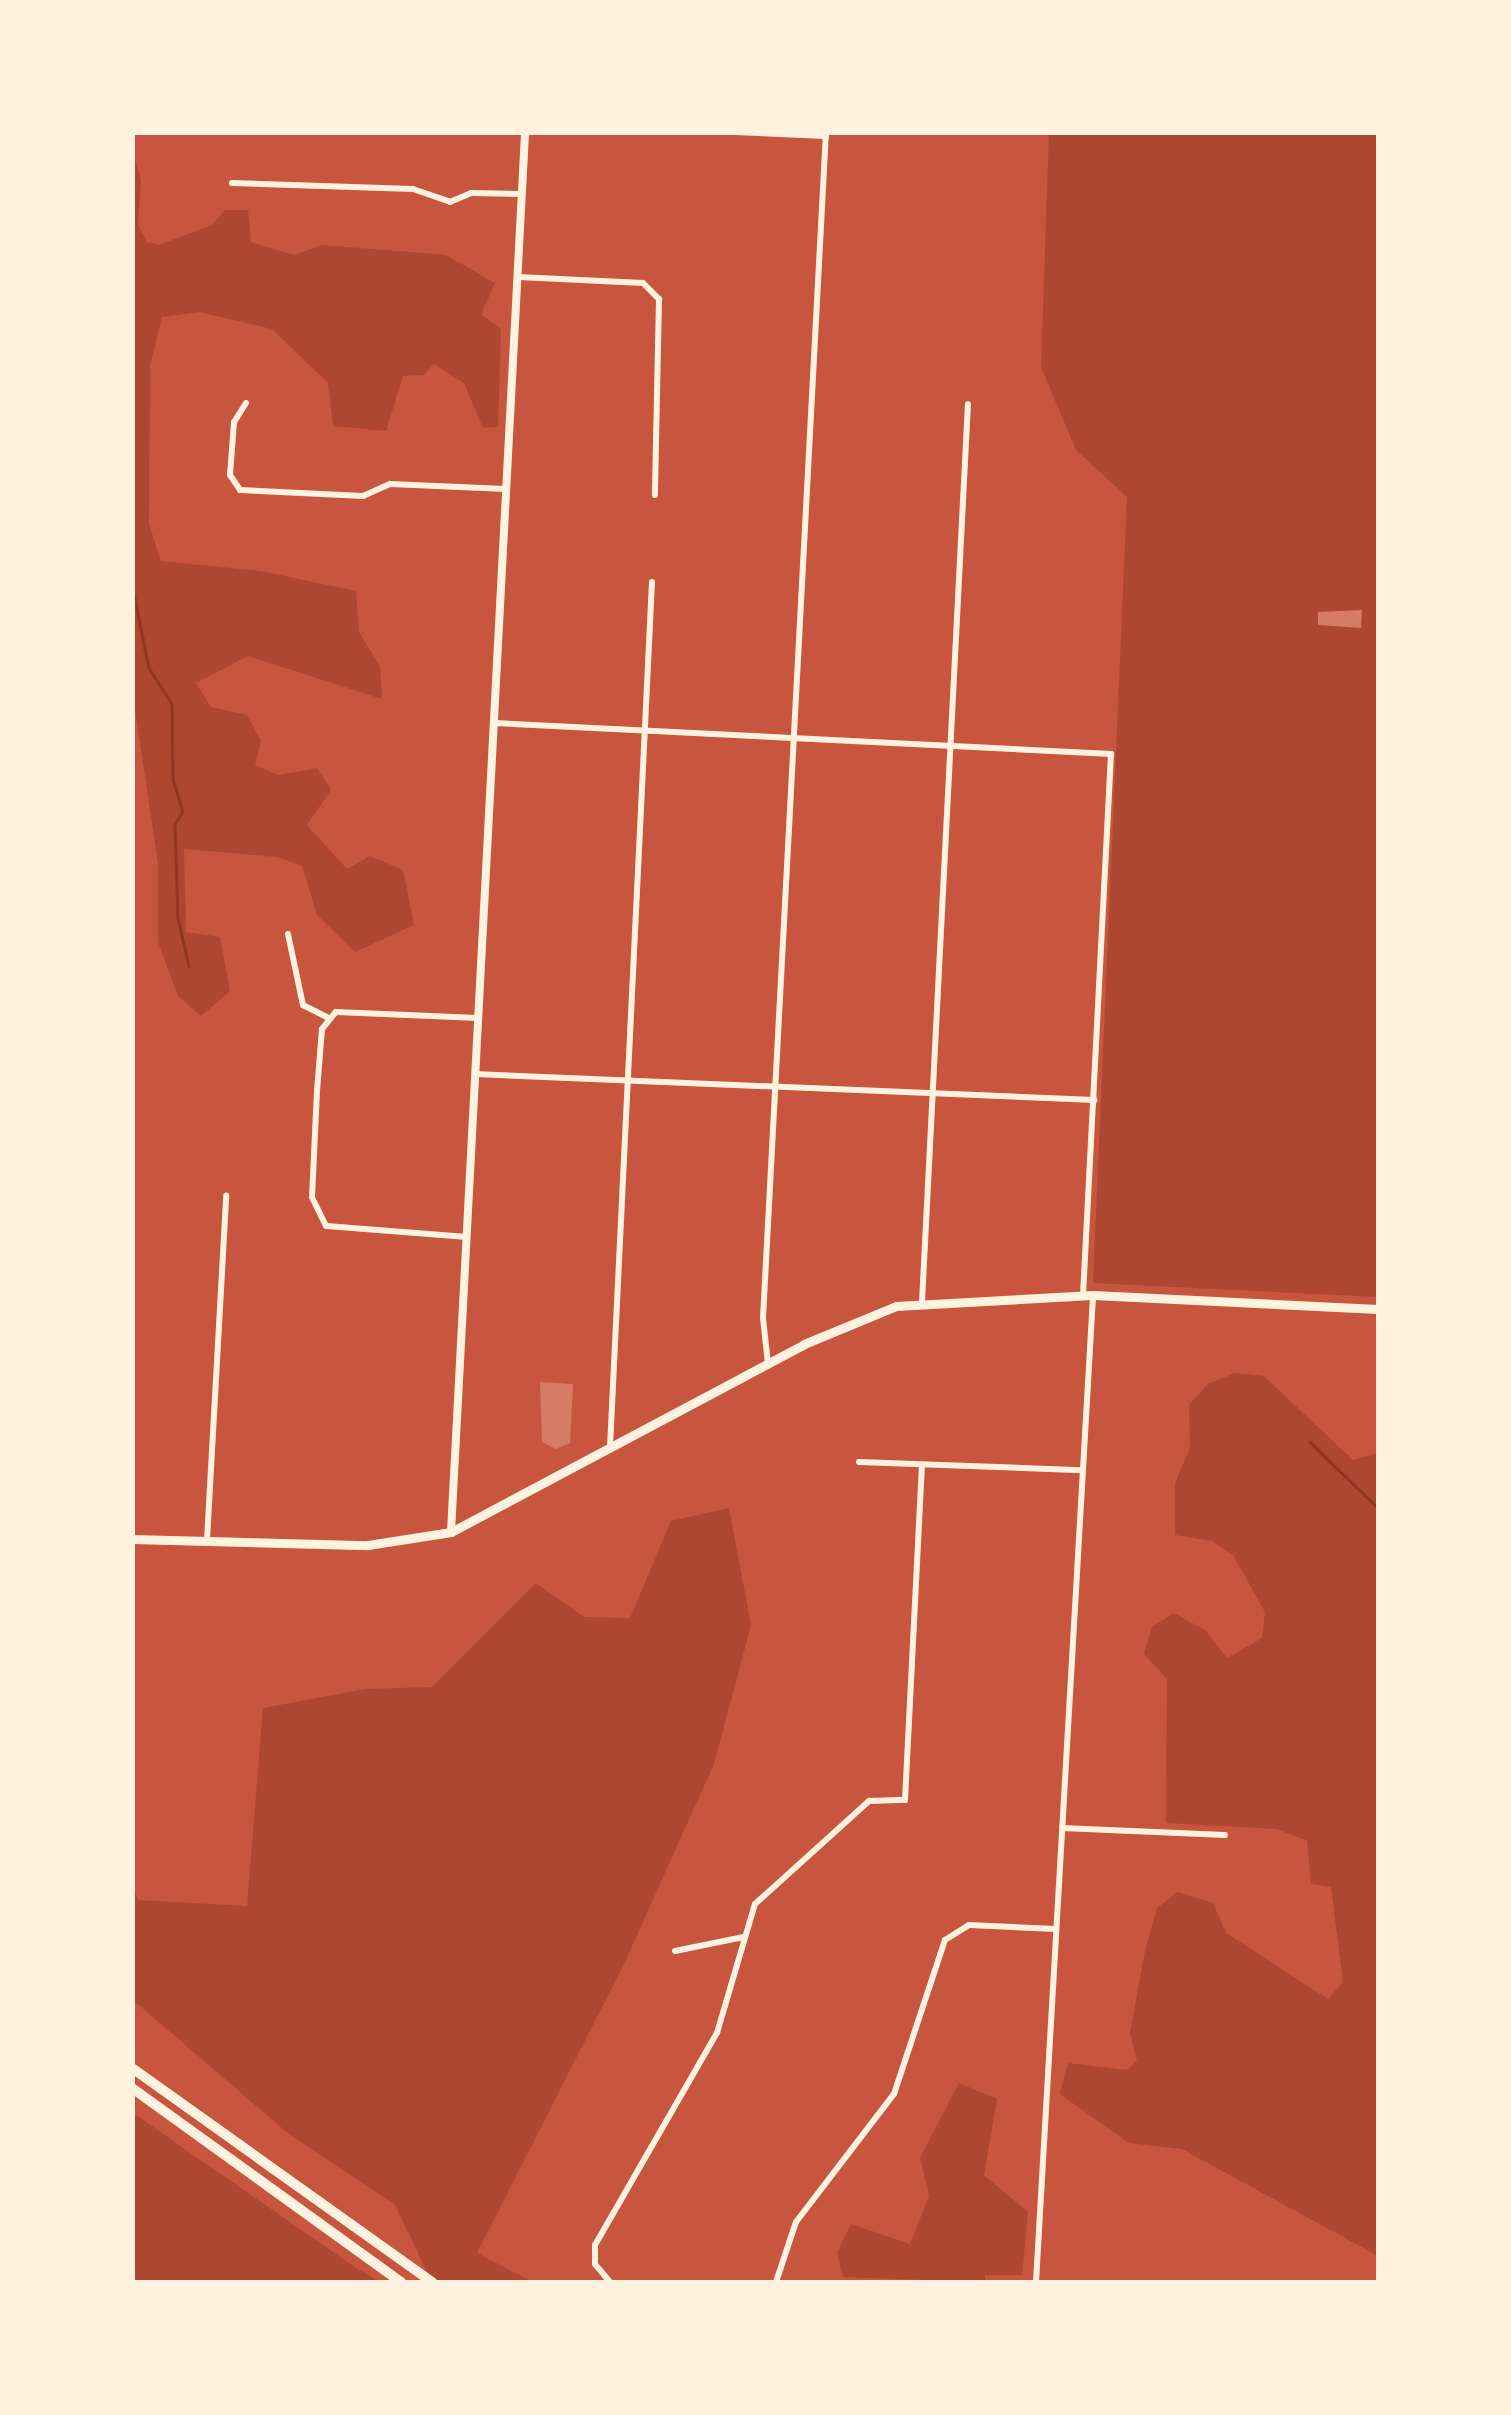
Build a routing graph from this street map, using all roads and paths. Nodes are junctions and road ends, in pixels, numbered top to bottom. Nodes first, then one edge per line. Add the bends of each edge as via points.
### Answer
1 (525, 132) edge
2 (736, 132) edge
3 (826, 134) edge
4 (232, 183) dead end
5 (522, 194) junction
6 (518, 277) junction
7 (246, 403) dead end
8 (968, 404) dead end
9 (506, 489) junction
10 (655, 496) dead end
11 (652, 582) dead end
12 (494, 723) junction
13 (644, 730) junction
14 (794, 738) junction
15 (950, 746) junction
16 (288, 934) dead end
17 (327, 1017) junction
18 (478, 1018) junction
19 (476, 1074) junction
20 (628, 1080) junction
21 (776, 1086) junction
22 (933, 1093) junction
23 (1094, 1100) junction
24 (226, 1196) dead end
25 (467, 1237) junction
26 (1088, 1295) junction
27 (922, 1302) junction
28 (1378, 1309) edge
29 (768, 1364) junction
30 (610, 1447) junction
31 (859, 1462) dead end
32 (922, 1464) junction
33 (1083, 1470) junction
34 (451, 1532) junction
35 (132, 1539) edge
36 (207, 1542) junction
37 (1062, 1828) junction
38 (1225, 1835) dead end
39 (1056, 1929) junction
40 (744, 1938) junction
41 (675, 1950) dead end
42 (132, 2068) edge
43 (132, 2088) edge
44 (401, 2282) edge
45 (432, 2282) edge
46 (610, 2282) edge
47 (776, 2282) edge
48 (1036, 2282) edge

1 - 5 street
2 - 3 street
3 - 14 street
4 - 5 street via 413,190 450,202 471,193
5 - 6 street
6 - 9 street
6 - 10 street via 632,281 659,299
7 - 9 street via 234,422 230,476 240,490 363,496 390,484
8 - 15 street
9 - 12 street
11 - 13 street
12 - 13 street
12 - 18 street
13 - 14 street
13 - 20 street
14 - 15 street
14 - 21 street
15 - 22 street
15 - 23 street via 1111,754
16 - 17 street via 303,1005
17 - 18 street via 336,1012
17 - 25 street via 317,1091 316,1215 338,1229
18 - 19 street
19 - 20 street
19 - 25 street
20 - 21 street
20 - 30 street
21 - 22 street
21 - 29 street via 764,1318
22 - 23 street
22 - 27 street
23 - 26 street
24 - 36 street
25 - 34 street
26 - 27 main road
26 - 28 main road
26 - 33 street
27 - 29 main road via 860,1317
29 - 30 main road
30 - 34 main road
31 - 32 street
32 - 33 street
32 - 40 street via 905,1800 869,1801 756,1904
33 - 37 street
34 - 36 main road via 382,1545
35 - 36 main road
37 - 38 street
37 - 39 street
39 - 47 street via 969,1925 945,1940 894,2094 796,2222
39 - 48 street
40 - 41 street
40 - 46 street via 717,2033 595,2245 595,2264
42 - 45 highway
43 - 44 highway

